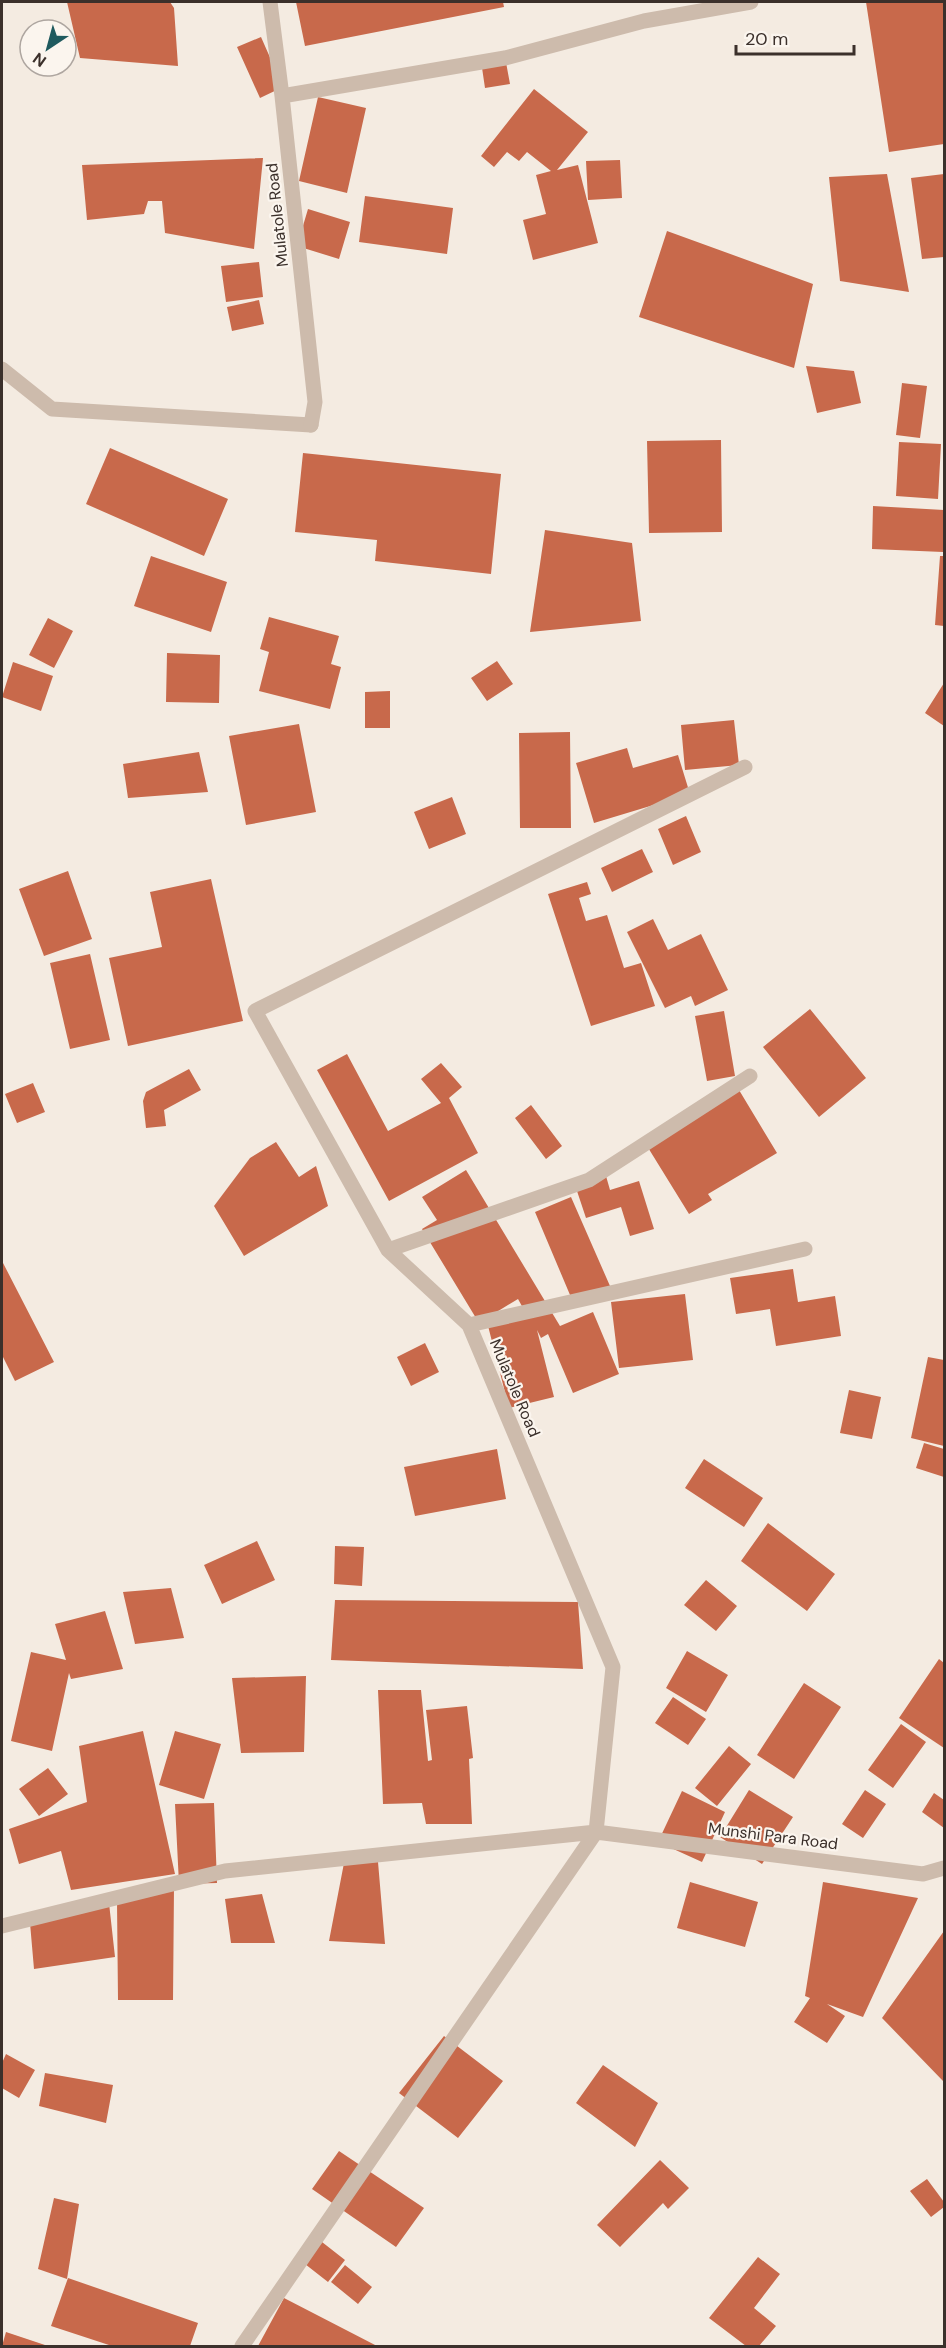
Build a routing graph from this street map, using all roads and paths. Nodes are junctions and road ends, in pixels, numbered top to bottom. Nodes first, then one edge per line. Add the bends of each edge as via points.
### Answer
1 (270, 2) edge
2 (751, 2) edge
3 (282, 96) junction
4 (2, 369) edge
5 (745, 767) dead end
6 (750, 1076) dead end
7 (805, 1249) dead end
8 (388, 1250) junction
9 (469, 1325) junction
10 (596, 1832) junction
11 (945, 1868) edge
12 (2, 1926) edge
13 (242, 2346) edge

1 - 3 street, Mulatole Road
2 - 3 street via 645,21 505,58
3 - 4 street, Mulatole Road via 315,402 311,425 52,410
5 - 8 street, Mulatole Road via 255,1011
6 - 8 street via 590,1180
7 - 9 street
8 - 9 street, Mulatole Road
9 - 10 street, Mulatole Road via 613,1667
10 - 11 street, Munshi Para Road via 923,1874
10 - 12 street, Munshi Para Road via 225,1871
10 - 13 street

